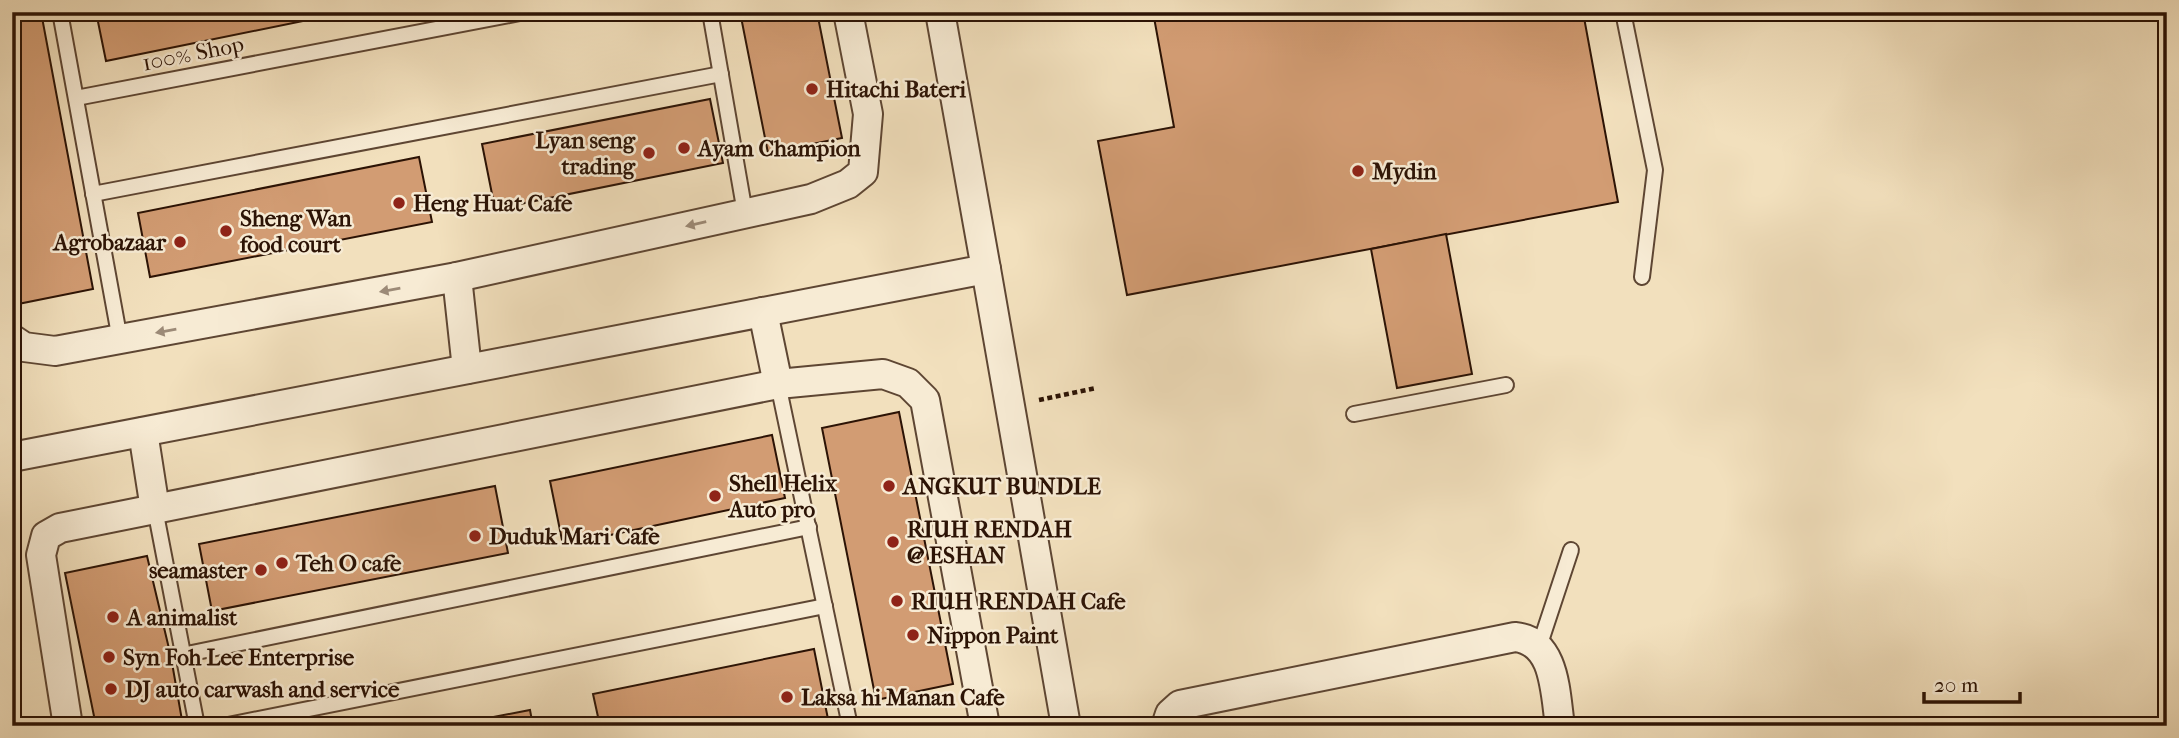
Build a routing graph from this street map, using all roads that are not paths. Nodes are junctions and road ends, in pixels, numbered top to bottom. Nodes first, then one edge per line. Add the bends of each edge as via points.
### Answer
1 (60, 12) edge
2 (525, 12) edge
3 (710, 12) edge
4 (848, 12) edge
5 (940, 12) edge
6 (1623, 12) edge
7 (721, 74) junction
8 (76, 98) junction
9 (93, 194) junction
10 (746, 213) junction
11 (986, 269) junction
12 (457, 277) junction
13 (1642, 277) dead end
14 (763, 312) junction
15 (12, 339) edge
16 (120, 340) junction
17 (467, 369) junction
18 (778, 384) junction
19 (1506, 385) dead end
20 (1354, 414) dead end
21 (143, 432) junction
22 (12, 457) edge
23 (155, 509) junction
24 (808, 527) junction
25 (1571, 550) dead end
26 (825, 606) junction
27 (1539, 647) junction
28 (183, 655) junction
29 (68, 726) edge
30 (197, 726) edge
31 (223, 726) edge
32 (850, 726) edge
33 (985, 726) edge
34 (1066, 726) edge
35 (1166, 726) edge
36 (1560, 726) edge

1 - 8 lane
2 - 8 lane, 100% Shop
3 - 7 lane
4 - 10 street via 868,114 863,172 848,184 811,199
5 - 11 street
6 - 13 lane via 1654,170
7 - 9 lane
7 - 10 lane
8 - 9 lane
9 - 16 lane
10 -> 12 street
11 - 14 street
11 - 34 street
12 -> 16 street
12 - 17 street
14 - 17 street
14 - 18 street
15 - 16 street via 24,347 55,351
17 - 21 street
18 - 23 street
18 - 24 lane
18 - 33 street via 883,374 908,383 925,400
19 - 20 lane
21 - 22 street
21 - 23 street
23 - 28 lane
23 - 29 street via 60,528 46,536 41,555
24 - 26 lane
24 - 28 lane
25 - 27 lane
26 - 31 lane
26 - 32 lane
27 - 35 street via 1528,638 1515,637 1180,705
27 - 36 street via 1546,653
28 - 30 lane

